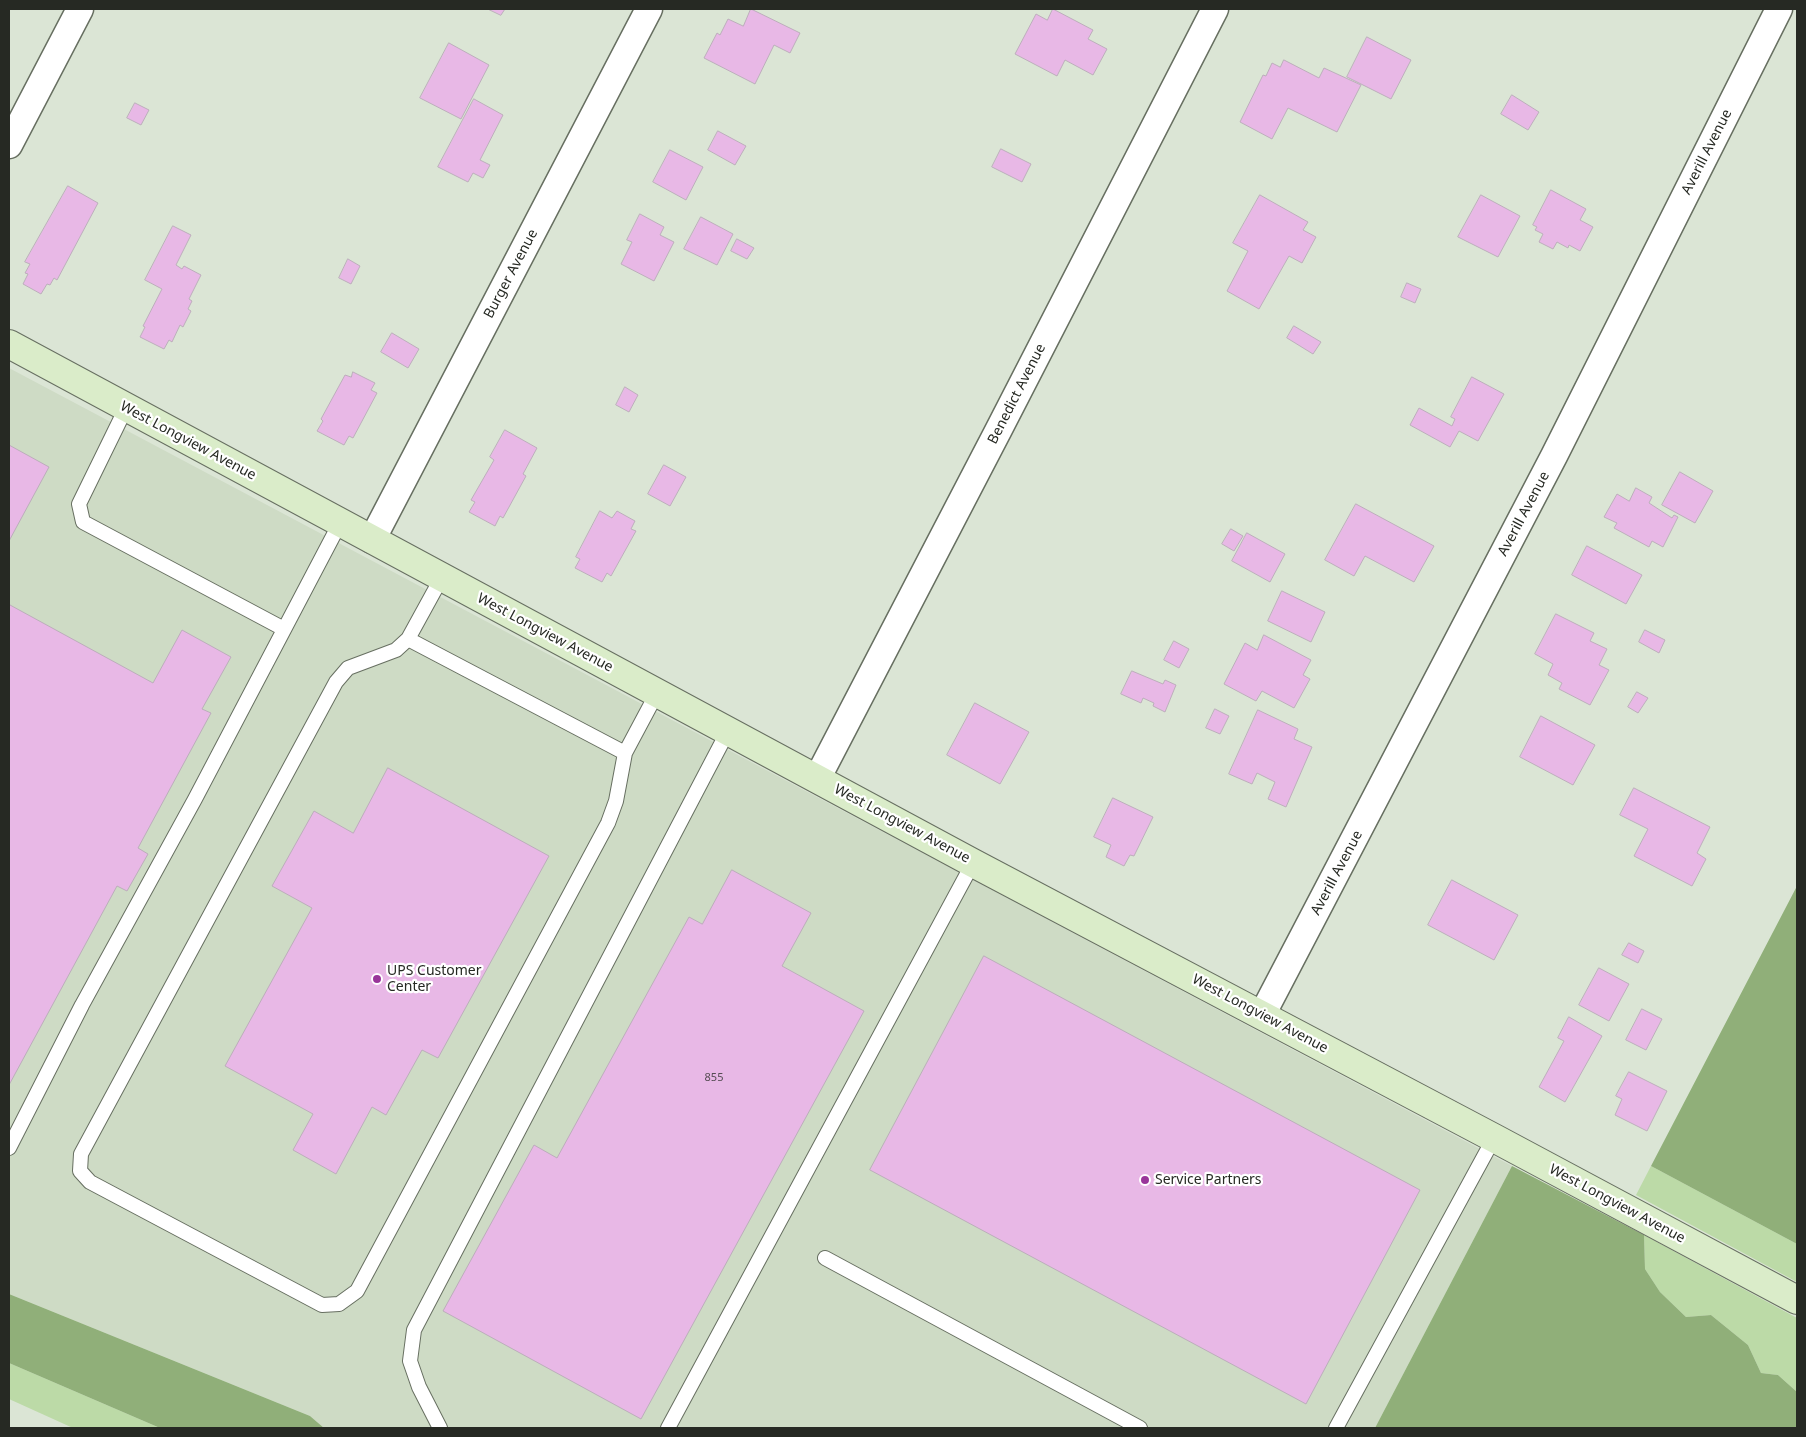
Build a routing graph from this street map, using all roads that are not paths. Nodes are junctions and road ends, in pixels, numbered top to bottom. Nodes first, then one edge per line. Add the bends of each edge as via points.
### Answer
1 (80, 9) edge
2 (649, 9) edge
3 (1214, 9) edge
4 (1778, 9) edge
5 (9, 145) edge
6 (9, 344) edge
7 (126, 408) junction
8 (340, 523) junction
9 (372, 540) junction
10 (442, 577) junction
11 (284, 629) junction
12 (408, 639) junction
13 (657, 693) junction
14 (728, 731) junction
15 (625, 753) junction
16 (817, 779) junction
17 (973, 863) junction
18 (1262, 1015) junction
19 (1494, 1138) junction
20 (9, 1148) edge
21 (825, 1258) dead end
22 (1797, 1300) edge
23 (440, 1428) edge
24 (668, 1428) edge
25 (1140, 1428) edge
26 (1336, 1428) edge

1 - 5 street
2 - 9 street, Burger Avenue
3 - 16 street, Benedict Avenue
4 - 18 street, Averill Avenue via 1554,456
6 - 7 street, West Longview Avenue
7 - 8 street, West Longview Avenue
7 - 11 lane via 79,504 83,522
8 - 9 street, West Longview Avenue
8 - 11 lane
9 - 10 street, West Longview Avenue
10 - 12 lane
10 - 13 street, West Longview Avenue
11 - 20 lane
12 - 15 lane
12 - 15 lane via 396,650 348,668 336,682 81,1154 80,1170 90,1182 313,1301 322,1305 339,1304 357,1291 608,823 616,801
13 - 14 street, West Longview Avenue
13 - 15 lane
14 - 16 street, West Longview Avenue
14 - 23 lane via 414,1330 410,1361
16 - 17 street, West Longview Avenue
17 - 18 street, West Longview Avenue
17 - 24 lane
18 - 19 street, West Longview Avenue
19 - 22 street, West Longview Avenue
19 - 26 lane
21 - 25 lane

